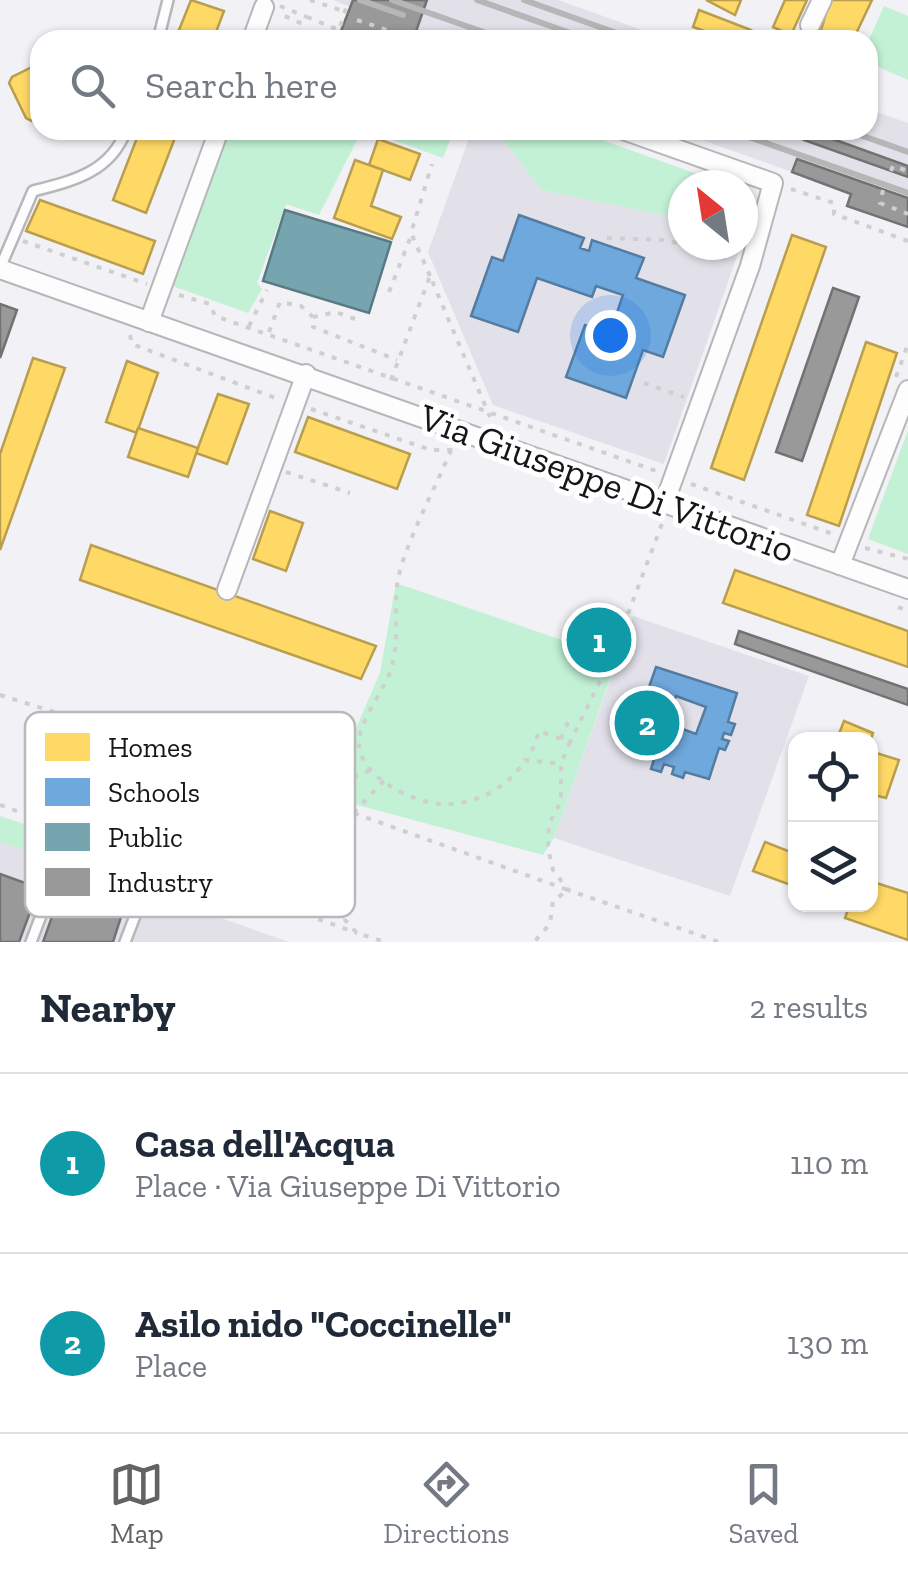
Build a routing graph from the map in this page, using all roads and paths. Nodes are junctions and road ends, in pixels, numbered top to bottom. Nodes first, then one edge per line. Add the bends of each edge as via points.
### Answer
1 (168, 0) edge
2 (310, 0) edge
3 (822, 0) edge
4 (270, 3) edge
5 (307, 17) junction
6 (357, 20) dead end
7 (810, 24) dead end
8 (160, 30) edge
9 (257, 30) edge
10 (387, 30) edge
11 (123, 140) edge
12 (215, 140) edge
13 (651, 140) edge
14 (432, 164) dead end
15 (892, 171) dead end
16 (908, 172) edge
17 (774, 183) junction
18 (883, 190) dead end
19 (908, 214) edge
20 (412, 234) junction
21 (12, 237) junction
22 (607, 238) dead end
23 (908, 241) edge
24 (750, 266) junction
25 (0, 268) edge
26 (430, 276) junction
27 (161, 289) junction
28 (267, 290) dead end
29 (389, 292) dead end
30 (313, 318) junction
31 (356, 319) dead end
32 (150, 322) junction
33 (249, 328) junction
34 (130, 334) dead end
35 (268, 334) junction
36 (459, 344) junction
37 (448, 349) dead end
38 (409, 354) dead end
39 (400, 357) junction
40 (306, 374) junction
41 (390, 380) junction
42 (644, 382) dead end
43 (908, 390) edge
44 (698, 403) junction
45 (296, 406) junction
46 (490, 416) junction
47 (272, 469) junction
48 (672, 477) junction
49 (350, 494) dead end
50 (664, 504) junction
51 (676, 526) dead end
52 (844, 557) junction
53 (908, 559) edge
54 (908, 589) edge
55 (227, 590) dead end
56 (893, 605) dead end
57 (908, 610) edge
58 (0, 695) edge
59 (52, 712) edge
60 (568, 722) dead end
61 (561, 738) junction
62 (570, 742) junction
63 (532, 751) dead end
64 (561, 764) junction
65 (371, 770) junction
66 (355, 776) edge
67 (384, 781) junction
68 (0, 805) edge
69 (355, 812) edge
70 (25, 814) edge
71 (355, 815) edge
72 (568, 890) junction
73 (40, 917) edge
74 (135, 917) edge
75 (320, 917) edge
76 (345, 917) edge
77 (358, 932) junction
78 (31, 942) edge
79 (125, 942) edge
80 (385, 942) edge
81 (534, 942) edge
82 (719, 942) edge

1 - 8 lane
2 - 5 path via 346,12 339,30
3 - 7 street
4 - 5 path
4 - 5 path via 303,24
4 - 9 street
6 - 10 path
11 - 21 lane via 118,153 77,180 33,192
12 - 27 street
13 - 17 street
14 - 20 path
15 - 16 path via 893,166
17 - 23 path via 834,203 834,214
17 - 24 street
18 - 19 path via 880,203
20 - 26 path
20 - 29 path
21 - 25 lane
21 - 27 path
22 - 24 path via 666,240
24 - 44 street
25 - 32 street, Via Giuseppe Di Vittorio
26 - 36 path
26 - 39 path
27 - 32 street
27 - 33 path via 210,304 215,316
28 - 33 path
30 - 31 path via 336,312
30 - 35 path via 300,306 280,302
30 - 39 path via 313,327
32 - 40 street, Via Giuseppe Di Vittorio
33 - 35 path
34 - 45 path via 132,344
35 - 41 path
36 - 37 path
36 - 46 path
38 - 39 path
39 - 41 path
40 - 45 street
40 - 50 street, Via Giuseppe Di Vittorio
41 - 46 path
42 - 44 path
43 - 52 street
44 - 48 street
45 - 47 street
45 - 65 path via 431,450 451,449 398,583 398,648 360,730 359,749
46 - 48 path
47 - 49 path
47 - 55 street
48 - 50 street
48 - 52 path via 839,536
50 - 52 street, Via Giuseppe Di Vittorio
51 - 62 path via 662,521 611,659
52 - 53 path via 865,548
52 - 54 street, Via Giuseppe Di Vittorio
56 - 57 path
58 - 59 path
60 - 61 path
61 - 62 path
61 - 63 path via 539,732
62 - 64 path
64 - 67 path via 525,760 495,790 465,804 430,803
64 - 72 path via 561,801 549,824 548,848
65 - 66 path
65 - 67 path
67 - 69 path
68 - 70 path
71 - 72 path
72 - 81 path via 554,900 550,924
72 - 82 path
73 - 78 lane
74 - 79 lane
75 - 77 path
76 - 77 path
77 - 80 path

